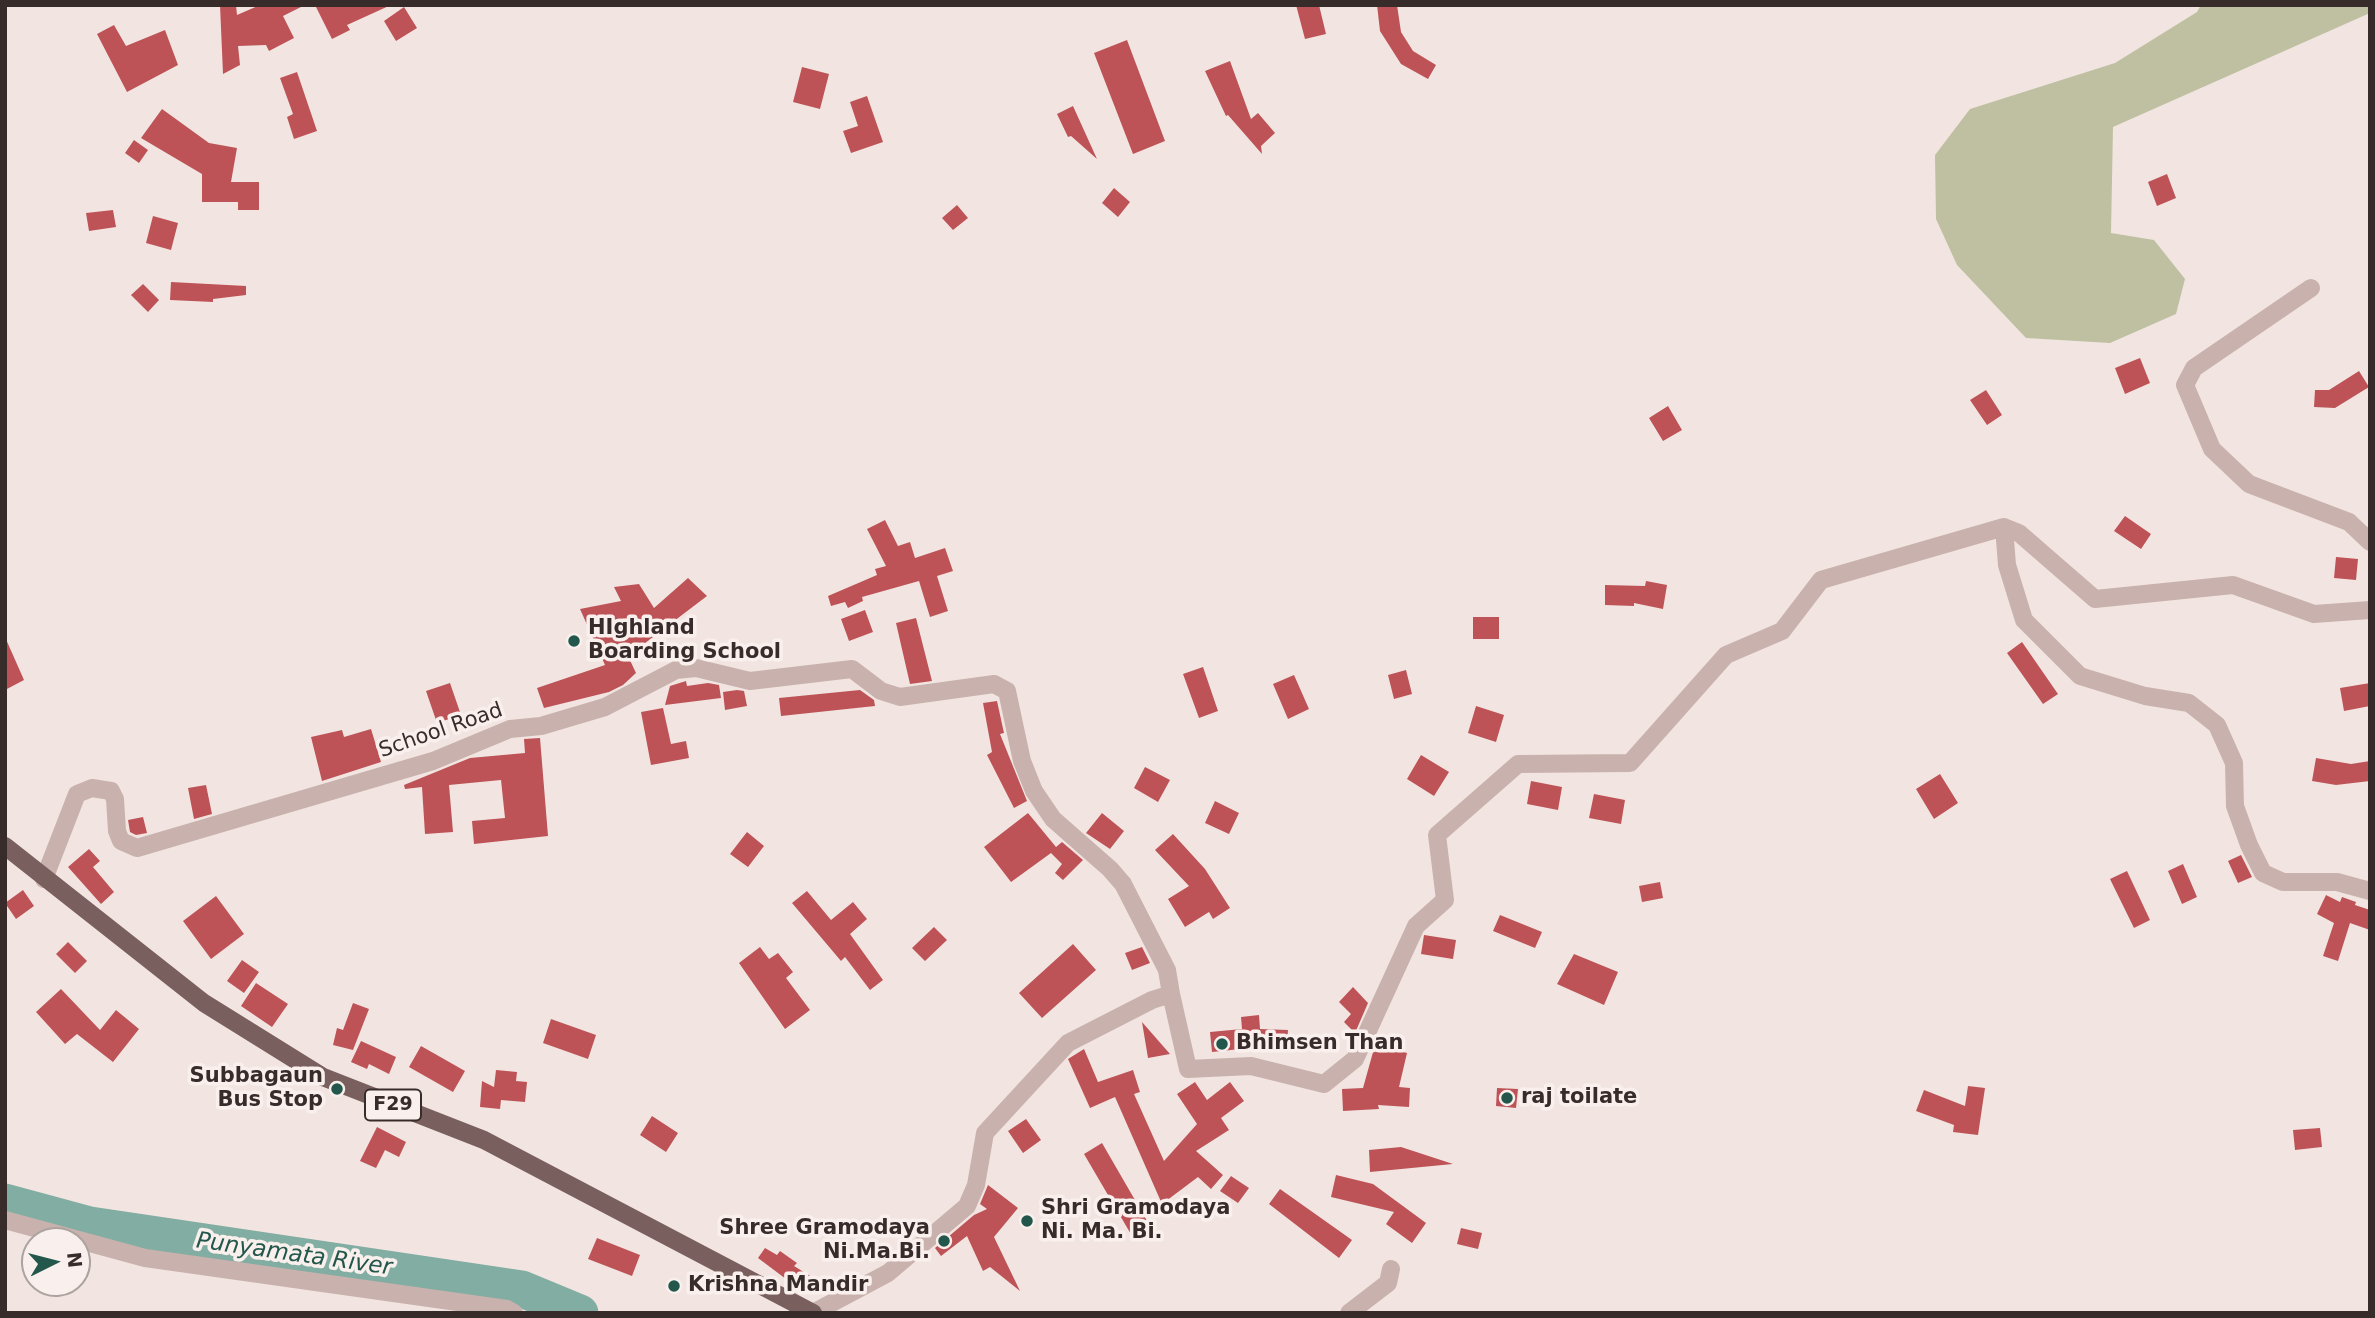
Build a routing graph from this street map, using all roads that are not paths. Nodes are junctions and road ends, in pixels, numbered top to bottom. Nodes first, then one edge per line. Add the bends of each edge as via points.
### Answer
1 (2311, 288) dead end
2 (2004, 527) junction
3 (2370, 542) edge
4 (2370, 610) edge
5 (5, 846) edge
6 (44, 879) junction
7 (2370, 891) edge
8 (1171, 994) junction
9 (5, 1220) edge
10 (1391, 1269) dead end
11 (514, 1313) edge
12 (813, 1313) edge
13 (1349, 1313) edge

1 - 3 street via 2194,368 2185,386 2212,449 2249,484 2349,522
2 - 4 street via 2019,533 2095,599 2233,585 2314,614
2 - 7 street via 2007,565 2024,620 2080,676 2145,696 2189,703 2217,725 2234,763 2235,806 2263,873 2283,881 2337,882
2 - 8 street via 1821,580 1782,631 1726,654 1630,763 1518,764 1437,835 1445,900 1416,926 1355,1059 1324,1084 1251,1066 1188,1069
5 - 6 main road, F29
6 - 8 street, School Road via 77,794 92,788 111,791 121,841 137,848 433,761 510,729 541,726 605,707 676,670 696,668 750,681 852,669 881,691 900,697 994,684 1007,691 1022,761 1034,791 1053,819 1123,884 1167,970
6 - 12 main road, F29 via 204,1003 323,1077 484,1140
8 - 12 street via 1068,1043 985,1133 976,1185 967,1206 888,1273
9 - 11 street via 145,1258
10 - 13 street via 1388,1283

